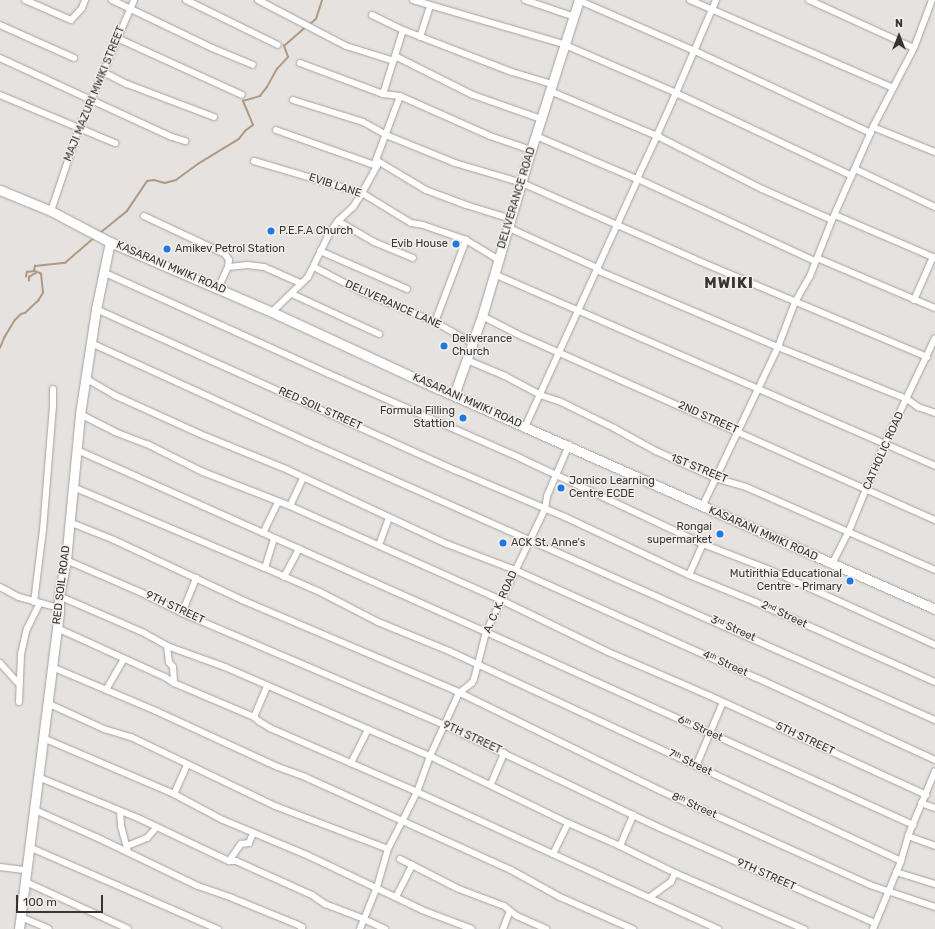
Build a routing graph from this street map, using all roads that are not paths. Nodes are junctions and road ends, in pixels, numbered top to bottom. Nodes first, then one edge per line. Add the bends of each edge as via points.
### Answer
1 (25, 0) edge
2 (85, 0) edge
3 (112, 0) edge
4 (134, 0) edge
5 (186, 0) edge
6 (258, 0) edge
7 (413, 0) edge
8 (525, 0) edge
9 (578, 0) edge
10 (690, 0) edge
11 (716, 0) edge
12 (809, 0) edge
13 (929, 1) edge
14 (430, 6) junction
15 (130, 8) junction
16 (712, 10) junction
17 (372, 15) dead end
18 (572, 16) junction
19 (0, 25) edge
20 (403, 30) junction
21 (420, 37) junction
22 (117, 38) junction
23 (564, 44) junction
24 (278, 45) dead end
25 (914, 48) junction
26 (695, 51) junction
27 (0, 58) edge
28 (74, 58) dead end
29 (394, 59) junction
30 (300, 63) dead end
31 (253, 65) dead end
32 (103, 72) junction
33 (551, 88) junction
34 (893, 88) junction
35 (676, 93) junction
36 (383, 94) junction
37 (0, 95) edge
38 (242, 95) dead end
39 (400, 96) junction
40 (92, 100) junction
41 (293, 100) dead end
42 (214, 117) dead end
43 (541, 119) junction
44 (79, 128) junction
45 (276, 130) dead end
46 (872, 130) junction
47 (386, 135) junction
48 (657, 135) junction
49 (536, 136) junction
50 (185, 141) dead end
51 (115, 144) dead end
52 (531, 150) junction
53 (935, 152) edge
54 (254, 161) dead end
55 (376, 163) junction
56 (855, 169) junction
57 (852, 176) junction
58 (638, 179) junction
59 (522, 183) junction
60 (0, 190) edge
61 (362, 193) junction
62 (935, 206) edge
63 (51, 211) junction
64 (144, 216) dead end
65 (833, 217) junction
66 (338, 221) junction
67 (510, 224) junction
68 (617, 224) junction
69 (466, 240) junction
70 (110, 242) junction
71 (320, 250) junction
72 (413, 258) dead end
73 (934, 258) edge
74 (498, 259) junction
75 (816, 260) junction
76 (228, 267) junction
77 (314, 267) junction
78 (597, 268) junction
79 (104, 272) junction
80 (494, 274) junction
81 (300, 284) junction
82 (218, 288) junction
83 (407, 289) dead end
84 (292, 294) junction
85 (914, 300) junction
86 (795, 302) junction
87 (935, 308) edge
88 (96, 309) junction
89 (578, 310) junction
90 (272, 312) junction
91 (482, 316) junction
92 (434, 322) junction
93 (379, 334) dead end
94 (935, 338) edge
95 (91, 343) junction
96 (472, 343) junction
97 (778, 347) junction
98 (559, 353) junction
99 (927, 357) junction
100 (467, 360) junction
101 (85, 378) junction
102 (758, 388) junction
103 (52, 389) dead end
104 (454, 395) junction
105 (540, 395) junction
106 (907, 400) junction
107 (80, 414) junction
108 (935, 414) edge
109 (525, 427) junction
110 (739, 432) junction
111 (886, 443) junction
112 (568, 445) junction
113 (77, 450) junction
114 (935, 466) edge
115 (557, 476) junction
116 (303, 478) junction
117 (715, 478) junction
118 (73, 487) junction
119 (867, 489) junction
120 (278, 502) junction
121 (290, 506) junction
122 (702, 507) junction
123 (545, 509) junction
124 (389, 518) junction
125 (935, 520) edge
126 (69, 522) junction
127 (263, 533) junction
128 (848, 533) junction
129 (274, 538) junction
130 (530, 540) junction
131 (703, 544) junction
132 (378, 545) junction
133 (300, 549) junction
134 (66, 560) junction
135 (832, 564) junction
136 (265, 568) junction
137 (515, 570) junction
138 (935, 570) edge
139 (688, 575) junction
140 (284, 577) junction
141 (196, 578) junction
142 (0, 587) edge
143 (59, 596) junction
144 (501, 600) junction
145 (37, 603) junction
146 (59, 608) junction
147 (935, 609) edge
148 (182, 613) junction
149 (57, 628) junction
150 (486, 632) junction
151 (935, 645) edge
152 (167, 646) junction
153 (124, 659) junction
154 (0, 663) edge
155 (478, 666) junction
156 (52, 667) junction
157 (935, 682) edge
158 (174, 683) junction
159 (19, 684) junction
160 (267, 686) junction
161 (106, 690) junction
162 (459, 693) junction
163 (19, 702) dead end
164 (723, 702) junction
165 (47, 703) junction
166 (254, 717) junction
167 (935, 720) edge
168 (444, 725) junction
169 (368, 729) junction
170 (709, 733) junction
171 (43, 738) junction
172 (504, 753) junction
173 (430, 756) junction
174 (935, 760) edge
175 (351, 763) junction
176 (187, 765) junction
177 (696, 766) junction
178 (935, 772) edge
179 (38, 777) junction
180 (491, 784) junction
181 (417, 792) junction
182 (174, 794) junction
183 (926, 795) junction
184 (922, 803) junction
185 (935, 808) edge
186 (34, 810) junction
187 (120, 811) junction
188 (633, 815) junction
189 (402, 822) junction
190 (568, 823) junction
191 (913, 825) junction
192 (156, 828) junction
193 (253, 833) junction
194 (908, 836) junction
195 (620, 846) junction
196 (935, 846) edge
197 (29, 847) junction
198 (128, 849) junction
199 (388, 849) junction
200 (554, 854) junction
201 (400, 859) dead end
202 (229, 861) junction
203 (901, 861) junction
204 (412, 865) junction
205 (0, 867) edge
206 (26, 870) junction
207 (896, 872) junction
208 (674, 873) junction
209 (26, 882) junction
210 (935, 884) edge
211 (377, 887) junction
212 (888, 890) junction
213 (396, 897) junction
214 (650, 897) junction
215 (935, 906) edge
216 (510, 912) junction
217 (21, 917) junction
218 (364, 919) junction
219 (876, 923) junction
220 (19, 929) edge
221 (49, 929) edge
222 (128, 929) edge
223 (218, 929) edge
224 (301, 929) edge
225 (360, 929) edge
226 (385, 929) edge
227 (472, 929) edge
228 (504, 929) edge
229 (546, 929) edge
230 (633, 929) edge
231 (718, 929) edge
232 (804, 929) edge
233 (873, 929) edge

1 - 2 street via 71,20 82,8
3 - 15 street
4 - 15 street, MAJI MAZURI MWIKI STREET
5 - 24 street
6 - 29 street via 346,46
7 - 14 street
8 - 18 street
9 - 18 street, DELIVERANCE ROAD
9 - 26 street
10 - 16 street
11 - 16 street
12 - 25 street
13 - 25 street
14 - 21 street
14 - 23 street
15 - 22 street, MAJI MAZURI MWIKI STREET
15 - 31 street
16 - 26 street
16 - 34 street
17 - 20 street
18 - 23 street, DELIVERANCE ROAD
19 - 28 street
20 - 21 street
20 - 29 street
21 - 33 street
22 - 32 street, MAJI MAZURI MWIKI STREET
22 - 38 street
23 - 33 street, DELIVERANCE ROAD
23 - 35 street
25 - 34 street
26 - 35 street
26 - 46 street
27 - 40 street
29 - 36 street
29 - 43 street via 473,95
30 - 36 street
32 - 40 street, MAJI MAZURI MWIKI STREET
32 - 42 street via 127,84
33 - 43 street, DELIVERANCE ROAD
33 - 48 street
34 - 46 street
35 - 48 street
35 - 57 street
36 - 39 street
37 - 44 street
39 - 47 street
39 - 52 street via 490,136
40 - 44 street, MAJI MAZURI MWIKI STREET
40 - 50 street
41 - 47 street via 363,122
43 - 49 street, DELIVERANCE ROAD
44 - 51 street
44 - 63 street, MAJI MAZURI MWIKI STREET
45 - 55 street
46 - 53 street
46 - 56 street
47 - 55 street
47 - 59 street via 455,163
48 - 58 street
48 - 65 street via 746,181
49 - 52 street, DELIVERANCE ROAD
49 - 58 street
52 - 59 street, DELIVERANCE ROAD
54 - 61 street, EVIB LANE
55 - 61 street
55 - 67 street via 426,190
56 - 57 street
56 - 62 street
57 - 65 street
58 - 68 street
58 - 75 street
59 - 67 street, DELIVERANCE ROAD
59 - 68 street
60 - 63 street, KASARANI MWIKI ROAD
61 - 66 street via 353,207
61 - 69 street, EVIB LANE via 411,223 423,224
63 - 70 street, KASARANI MWIKI ROAD
64 - 76 street via 225,254 229,260
65 - 73 street
65 - 75 street
66 - 71 street
66 - 72 street via 374,242
67 - 74 street, DELIVERANCE ROAD
67 - 78 street
68 - 78 street
68 - 86 street
69 - 74 street, EVIB LANE
69 - 92 street
70 - 79 street, RED SOIL ROAD
70 - 82 street, KASARANI MWIKI ROAD
71 - 77 street
71 - 83 street
73 - 85 street
74 - 80 street, DELIVERANCE ROAD
75 - 85 street
75 - 86 street
76 - 81 street via 264,267
76 - 82 street
77 - 81 street
77 - 92 street, DELIVERANCE LANE via 362,292
78 - 89 street
78 - 97 street via 600,272
79 - 88 street, RED SOIL ROAD
79 - 115 street
80 - 89 street
80 - 91 street, DELIVERANCE ROAD
81 - 84 street
82 - 90 street, KASARANI MWIKI ROAD
84 - 90 street
84 - 93 street
85 - 87 street
86 - 97 street
86 - 99 street
88 - 95 street, RED SOIL ROAD
88 - 123 street, RED SOIL STREET
89 - 98 street
89 - 102 street
90 - 104 street, KASARANI MWIKI ROAD
91 - 96 street, DELIVERANCE ROAD
91 - 98 street, 2ND STREET
92 - 96 street, DELIVERANCE LANE
94 - 99 street, CATHOLIC ROAD
95 - 101 street, RED SOIL ROAD
95 - 130 street, 3ʳᵈ Street
96 - 100 street, DELIVERANCE ROAD
97 - 102 street
97 - 106 street
98 - 105 street
98 - 110 street, 2ND STREET
99 - 106 street, CATHOLIC ROAD
100 - 104 street, DELIVERANCE ROAD
100 - 105 street, 1ST STREET via 505,376
101 - 107 street, RED SOIL ROAD
101 - 116 street, 4ᵗʰ Street via 114,395
102 - 110 street
102 - 111 street
103 - 145 street via 53,405
104 - 109 street, KASARANI MWIKI ROAD
105 - 109 street
105 - 117 street, 1ST STREET via 559,401
106 - 108 street
106 - 111 street, CATHOLIC ROAD
107 - 113 street, RED SOIL ROAD
107 - 120 street, 5TH STREET via 203,472
109 - 112 street, KASARANI MWIKI ROAD
110 - 117 street
110 - 119 street, 2ND STREET
111 - 114 street
111 - 119 street, CATHOLIC ROAD
112 - 115 street, A. C. K. ROAD
112 - 122 street, KASARANI MWIKI ROAD
113 - 118 street, RED SOIL ROAD
113 - 127 street, 6ᵗʰ Street
115 - 123 street, A. C. K. ROAD via 547,496
115 - 131 street
116 - 121 street
116 - 124 street, 4ᵗʰ Street
117 - 122 street
117 - 128 street, 1ST STREET via 746,486
118 - 126 street, RED SOIL ROAD
118 - 136 street, 7ᵗʰ Street
119 - 125 street, 2ND STREET
119 - 128 street, CATHOLIC ROAD
120 - 121 street, 5TH STREET
120 - 127 street
121 - 132 street, 5TH STREET
122 - 135 street, KASARANI MWIKI ROAD
123 - 130 street, A. C. K. ROAD
123 - 139 street, 2ⁿᵈ Street
124 - 132 street
124 - 137 street, 4ᵗʰ Street
126 - 134 street, RED SOIL ROAD
126 - 141 street, 8ᵗʰ Street
127 - 129 street, 6ᵗʰ Street
128 - 135 street, CATHOLIC ROAD
128 - 138 street, 1ST STREET
129 - 133 street, 6ᵗʰ Street
129 - 136 street
130 - 137 street, A. C. K. ROAD
130 - 167 street, 3ʳᵈ Street
131 - 139 street
131 - 151 street via 770,570
132 - 144 street, 5TH STREET
133 - 140 street
133 - 150 street, 6ᵗʰ Street
134 - 143 street, RED SOIL ROAD
134 - 148 street, 9TH STREET via 142,592
135 - 147 street, KASARANI MWIKI ROAD
136 - 140 street, 7ᵗʰ Street
137 - 144 street, A. C. K. ROAD
137 - 174 street, 4ᵗʰ Street
139 - 157 street, 2ⁿᵈ Street
140 - 155 street, 7ᵗʰ Street
141 - 148 street
141 - 162 street, 8ᵗʰ Street
142 - 145 street
143 - 146 street, RED SOIL ROAD
143 - 152 street via 144,633
144 - 150 street, A. C. K. ROAD
144 - 164 street, 5TH STREET via 608,652
145 - 146 street
145 - 159 street via 21,654
146 - 149 street, RED SOIL ROAD
148 - 168 street, 9TH STREET
149 - 153 street
149 - 156 street, RED SOIL ROAD
150 - 155 street, A. C. K. ROAD
150 - 170 street, 6ᵗʰ Street
152 - 158 street
152 - 160 street via 225,667
153 - 158 street
153 - 161 street
154 - 159 street
155 - 162 street, A. C. K. ROAD via 472,683
155 - 177 street, 7ᵗʰ Street
156 - 161 street
156 - 165 street, RED SOIL ROAD
158 - 166 street
159 - 163 street
160 - 166 street
160 - 169 street
161 - 189 street
162 - 168 street, A. C. K. ROAD
162 - 212 street, 8ᵗʰ Street via 667,793 870,885
164 - 170 street
164 - 183 street, 5TH STREET
165 - 171 street, RED SOIL ROAD
165 - 176 street via 131,737
166 - 175 street via 270,728
168 - 172 street, 9TH STREET
168 - 173 street, A. C. K. ROAD
169 - 173 street
169 - 175 street
170 - 177 street
170 - 191 street, 6ᵗʰ Street
171 - 179 street, RED SOIL ROAD
171 - 182 street
172 - 180 street
172 - 188 street, 9TH STREET
173 - 180 street
173 - 181 street, A. C. K. ROAD
175 - 181 street
176 - 182 street
176 - 199 street via 275,806
177 - 203 street, 7ᵗʰ Street
178 - 183 street
179 - 186 street, RED SOIL ROAD
179 - 187 street
180 - 190 street
181 - 189 street, A. C. K. ROAD
181 - 200 street
182 - 193 street
183 - 184 street
184 - 185 street
184 - 191 street
186 - 197 street, RED SOIL ROAD
186 - 198 street
187 - 192 street
187 - 198 street
188 - 195 street
188 - 219 street, 9TH STREET
189 - 199 street, A. C. K. ROAD
189 - 230 street via 511,870 560,897
190 - 195 street
190 - 200 street
191 - 194 street
192 - 198 street via 147,838
192 - 202 street
193 - 202 street via 249,843 241,844
193 - 211 street
194 - 196 street
194 - 203 street
195 - 208 street
197 - 206 street, RED SOIL ROAD
197 - 223 street
198 - 224 street via 198,886 296,924 302,927
199 - 211 street, A. C. K. ROAD
200 - 214 street
201 - 204 street
202 - 218 street via 236,861 312,895 325,904
203 - 207 street
204 - 213 street
204 - 216 street via 459,889 504,906
205 - 206 street
206 - 209 street, RED SOIL ROAD
207 - 210 street
207 - 212 street
208 - 214 street via 670,882
208 - 232 street
209 - 217 street, RED SOIL ROAD
209 - 222 street
211 - 213 street
211 - 218 street, A. C. K. ROAD
212 - 215 street, 8ᵗʰ Street
212 - 219 street
213 - 227 street
214 - 231 street
216 - 228 street
216 - 229 street
217 - 220 street, RED SOIL ROAD
217 - 221 street
218 - 225 street, A. C. K. ROAD
218 - 226 street
219 - 233 street

